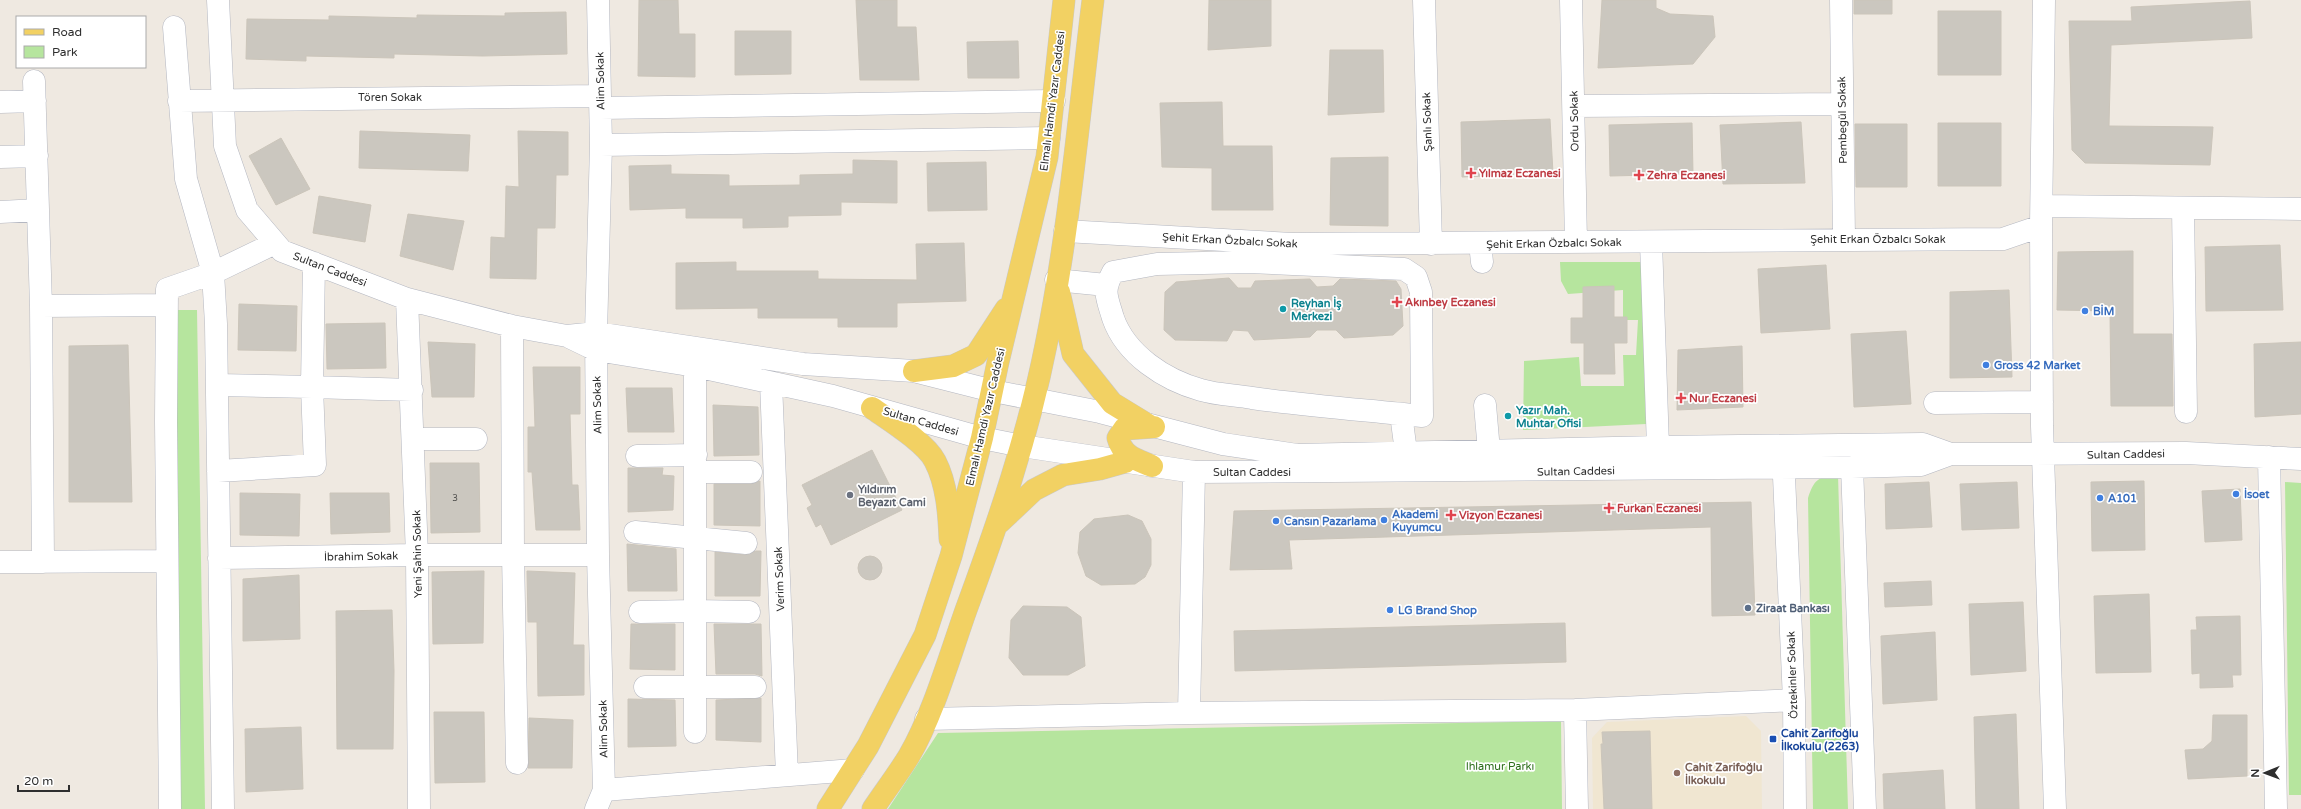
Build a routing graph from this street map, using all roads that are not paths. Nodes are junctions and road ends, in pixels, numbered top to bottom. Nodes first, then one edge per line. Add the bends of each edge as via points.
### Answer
1 (218, 0) edge
2 (598, 0) edge
3 (1064, 0) edge
4 (1093, 0) edge
5 (1424, 0) edge
6 (1571, 0) edge
7 (1841, 0) edge
8 (2044, 0) edge
9 (174, 27) dead end
10 (222, 98) junction
11 (179, 101) junction
12 (1054, 101) junction
13 (0, 102) edge
14 (600, 102) junction
15 (1842, 104) junction
16 (1574, 106) junction
17 (1049, 138) junction
18 (601, 145) junction
19 (36, 156) junction
20 (0, 157) edge
21 (2183, 208) junction
22 (2301, 209) edge
23 (38, 210) junction
24 (0, 212) edge
25 (2042, 216) junction
26 (1065, 231) junction
27 (1844, 239) junction
28 (1576, 242) junction
29 (1651, 242) junction
30 (275, 243) junction
31 (1318, 244) junction
32 (1431, 244) junction
33 (314, 263) junction
34 (1318, 266) junction
35 (212, 273) junction
36 (1056, 280) junction
37 (1106, 285) junction
38 (1015, 294) junction
39 (407, 299) junction
40 (166, 305) junction
41 (41, 306) junction
42 (512, 326) junction
43 (596, 342) junction
44 (695, 366) junction
45 (914, 371) junction
46 (771, 383) junction
47 (217, 386) junction
48 (312, 387) junction
49 (412, 390) junction
50 (993, 391) junction
51 (1033, 400) junction
52 (2042, 402) junction
53 (1935, 403) dead end
54 (1485, 405) dead end
55 (872, 408) junction
56 (2186, 412) dead end
57 (1401, 414) junction
58 (1153, 426) junction
59 (982, 438) junction
60 (414, 439) junction
61 (476, 439) dead end
62 (1783, 445) junction
63 (1022, 446) junction
64 (1658, 447) junction
65 (1489, 451) junction
66 (1406, 452) junction
67 (1951, 454) junction
68 (2045, 455) junction
69 (637, 456) dead end
70 (2269, 457) junction
71 (2301, 459) edge
72 (1126, 462) junction
73 (696, 463) junction
74 (1152, 466) junction
75 (1852, 467) junction
76 (1783, 468) junction
77 (218, 471) junction
78 (751, 472) dead end
79 (1194, 472) junction
80 (999, 523) junction
81 (635, 532) dead end
82 (695, 539) junction
83 (746, 544) dead end
84 (513, 554) junction
85 (418, 555) junction
86 (598, 555) junction
87 (951, 556) junction
88 (220, 558) junction
89 (167, 561) junction
90 (0, 562) edge
91 (43, 562) junction
92 (695, 611) junction
93 (640, 612) dead end
94 (749, 612) dead end
95 (695, 687) junction
96 (755, 687) dead end
97 (645, 688) dead end
98 (1794, 700) junction
99 (1575, 710) junction
100 (1189, 713) junction
101 (926, 718) junction
102 (695, 732) dead end
103 (517, 763) dead end
104 (853, 770) junction
105 (787, 775) junction
106 (600, 799) edge
107 (170, 809) edge
108 (223, 809) edge
109 (419, 809) edge
110 (828, 809) edge
111 (873, 809) edge
112 (1577, 809) edge
113 (1796, 809) edge
114 (1865, 809) edge
115 (2055, 809) edge
116 (2276, 809) edge

1 - 10 street, Sultan Caddesi
2 - 14 street, Alim Sokak
3 - 12 main road, Elmalı Hamdi Yazır Caddesi
4 - 26 main road
5 - 32 street, Şanlı Sokak
6 - 16 street, Ordu Sokak
7 - 15 street, Pembegül Sokak
8 - 25 street
9 - 11 street
10 - 11 street, Tören Sokak
10 - 14 street, Tören Sokak
10 - 30 street, Sultan Caddesi via 225,146 247,210
11 - 35 street via 186,179
12 - 14 street, Tören Sokak
12 - 17 main road, Elmalı Hamdi Yazır Caddesi
13 - 19 street via 34,91
14 - 18 street, Alim Sokak
15 - 16 street
15 - 27 street, Pembegül Sokak
16 - 28 street, Ordu Sokak
17 - 18 street
17 - 38 main road, Elmalı Hamdi Yazır Caddesi via 1047,158
18 - 43 street, Alim Sokak
19 - 20 street
19 - 23 street
21 - 22 street
21 - 25 street
21 - 56 street
23 - 24 street
23 - 41 street
25 - 27 street, Şehit Erkan Özbalcı Sokak via 2004,239
25 - 52 street
26 - 31 street, Şehit Erkan Özbalcı Sokak
26 - 36 main road
27 - 29 street, Şehit Erkan Özbalcı Sokak
28 - 29 street, Şehit Erkan Özbalcı Sokak
28 - 32 street, Şehit Erkan Özbalcı Sokak via 1481,252
29 - 64 street
30 - 33 street, Sultan Caddesi via 282,251
30 - 35 street
31 - 32 street, Şehit Erkan Özbalcı Sokak
31 - 34 street
33 - 39 street, Sultan Caddesi
33 - 48 street
34 - 37 street via 1248,262 1156,264 1114,272
34 - 57 street via 1404,269 1416,277 1421,292 1422,416
35 - 40 street via 167,289
35 - 47 street
36 - 37 street
36 - 51 main road via 1046,345
36 - 58 main road via 1073,354 1112,403
37 - 57 street via 1116,325 1138,356 1159,372 1201,390 1299,405
38 - 45 main road via 976,355 953,366
38 - 50 main road, Elmalı Hamdi Yazır Caddesi
39 - 42 street, Sultan Caddesi
39 - 49 street, Yeni Şahin Sokak
40 - 41 street
40 - 89 street
41 - 91 street
42 - 43 street, Sultan Caddesi
42 - 84 street
43 - 44 street, Sultan Caddesi
43 - 45 street, Sultan Caddesi via 803,364
43 - 86 street, Alim Sokak
44 - 46 street, Sultan Caddesi
44 - 73 street
45 - 50 street, Sultan Caddesi
46 - 55 street, Sultan Caddesi via 833,396
46 - 105 street, Verim Sokak
47 - 48 street
47 - 77 street
48 - 49 street
48 - 77 street via 315,465
49 - 60 street, Yeni Şahin Sokak
50 - 51 street, Sultan Caddesi
50 - 59 main road, Elmalı Hamdi Yazır Caddesi
51 - 58 street, Sultan Caddesi via 1100,412
51 - 63 main road
52 - 53 street
52 - 68 street
54 - 65 street
55 - 59 street, Sultan Caddesi
55 - 87 main road via 910,436 935,460 943,481 949,518
57 - 66 street
58 - 66 street, Sultan Caddesi via 1223,444 1296,455
58 - 74 main road via 1124,429 1118,438 1121,449 1128,455
59 - 63 street, Sultan Caddesi
59 - 87 main road, Elmalı Hamdi Yazır Caddesi
60 - 61 street
60 - 85 street, Yeni Şahin Sokak
62 - 64 street, Sultan Caddesi
62 - 67 street, Sultan Caddesi via 1923,444
62 - 76 street, Öztekinler Sokak
63 - 72 street, Sultan Caddesi
63 - 80 main road
64 - 65 street, Sultan Caddesi
65 - 66 street, Sultan Caddesi
67 - 68 street, Sultan Caddesi
67 - 75 street, Sultan Caddesi via 1921,465
68 - 70 street, Sultan Caddesi via 2186,453
68 - 115 street
69 - 73 street
70 - 71 street, Sultan Caddesi
70 - 116 street
72 - 74 street, Sultan Caddesi
72 - 80 main road via 1063,475 1034,490
73 - 78 street
73 - 82 street
74 - 79 street, Sultan Caddesi
75 - 76 street, Sultan Caddesi
75 - 114 street
76 - 79 street, Sultan Caddesi
76 - 98 street, Öztekinler Sokak
77 - 88 street
79 - 100 street
80 - 101 main road
81 - 82 street
82 - 83 street
82 - 92 street
84 - 85 street, İbrahim Sokak
84 - 86 street, İbrahim Sokak
84 - 103 street
85 - 88 street, İbrahim Sokak
85 - 109 street, Yeni Şahin Sokak
86 - 106 street, Alim Sokak
87 - 104 main road, Elmalı Hamdi Yazır Caddesi via 924,635 868,746
88 - 108 street
89 - 91 street
89 - 107 street
90 - 91 street
92 - 93 street
92 - 94 street
92 - 95 street
95 - 96 street
95 - 97 street
95 - 102 street
98 - 99 street
98 - 113 street, Öztekinler Sokak
99 - 100 street
99 - 112 street
100 - 101 street
101 - 111 main road via 910,755
104 - 105 street
104 - 110 main road, Elmalı Hamdi Yazır Caddesi
105 - 106 street

